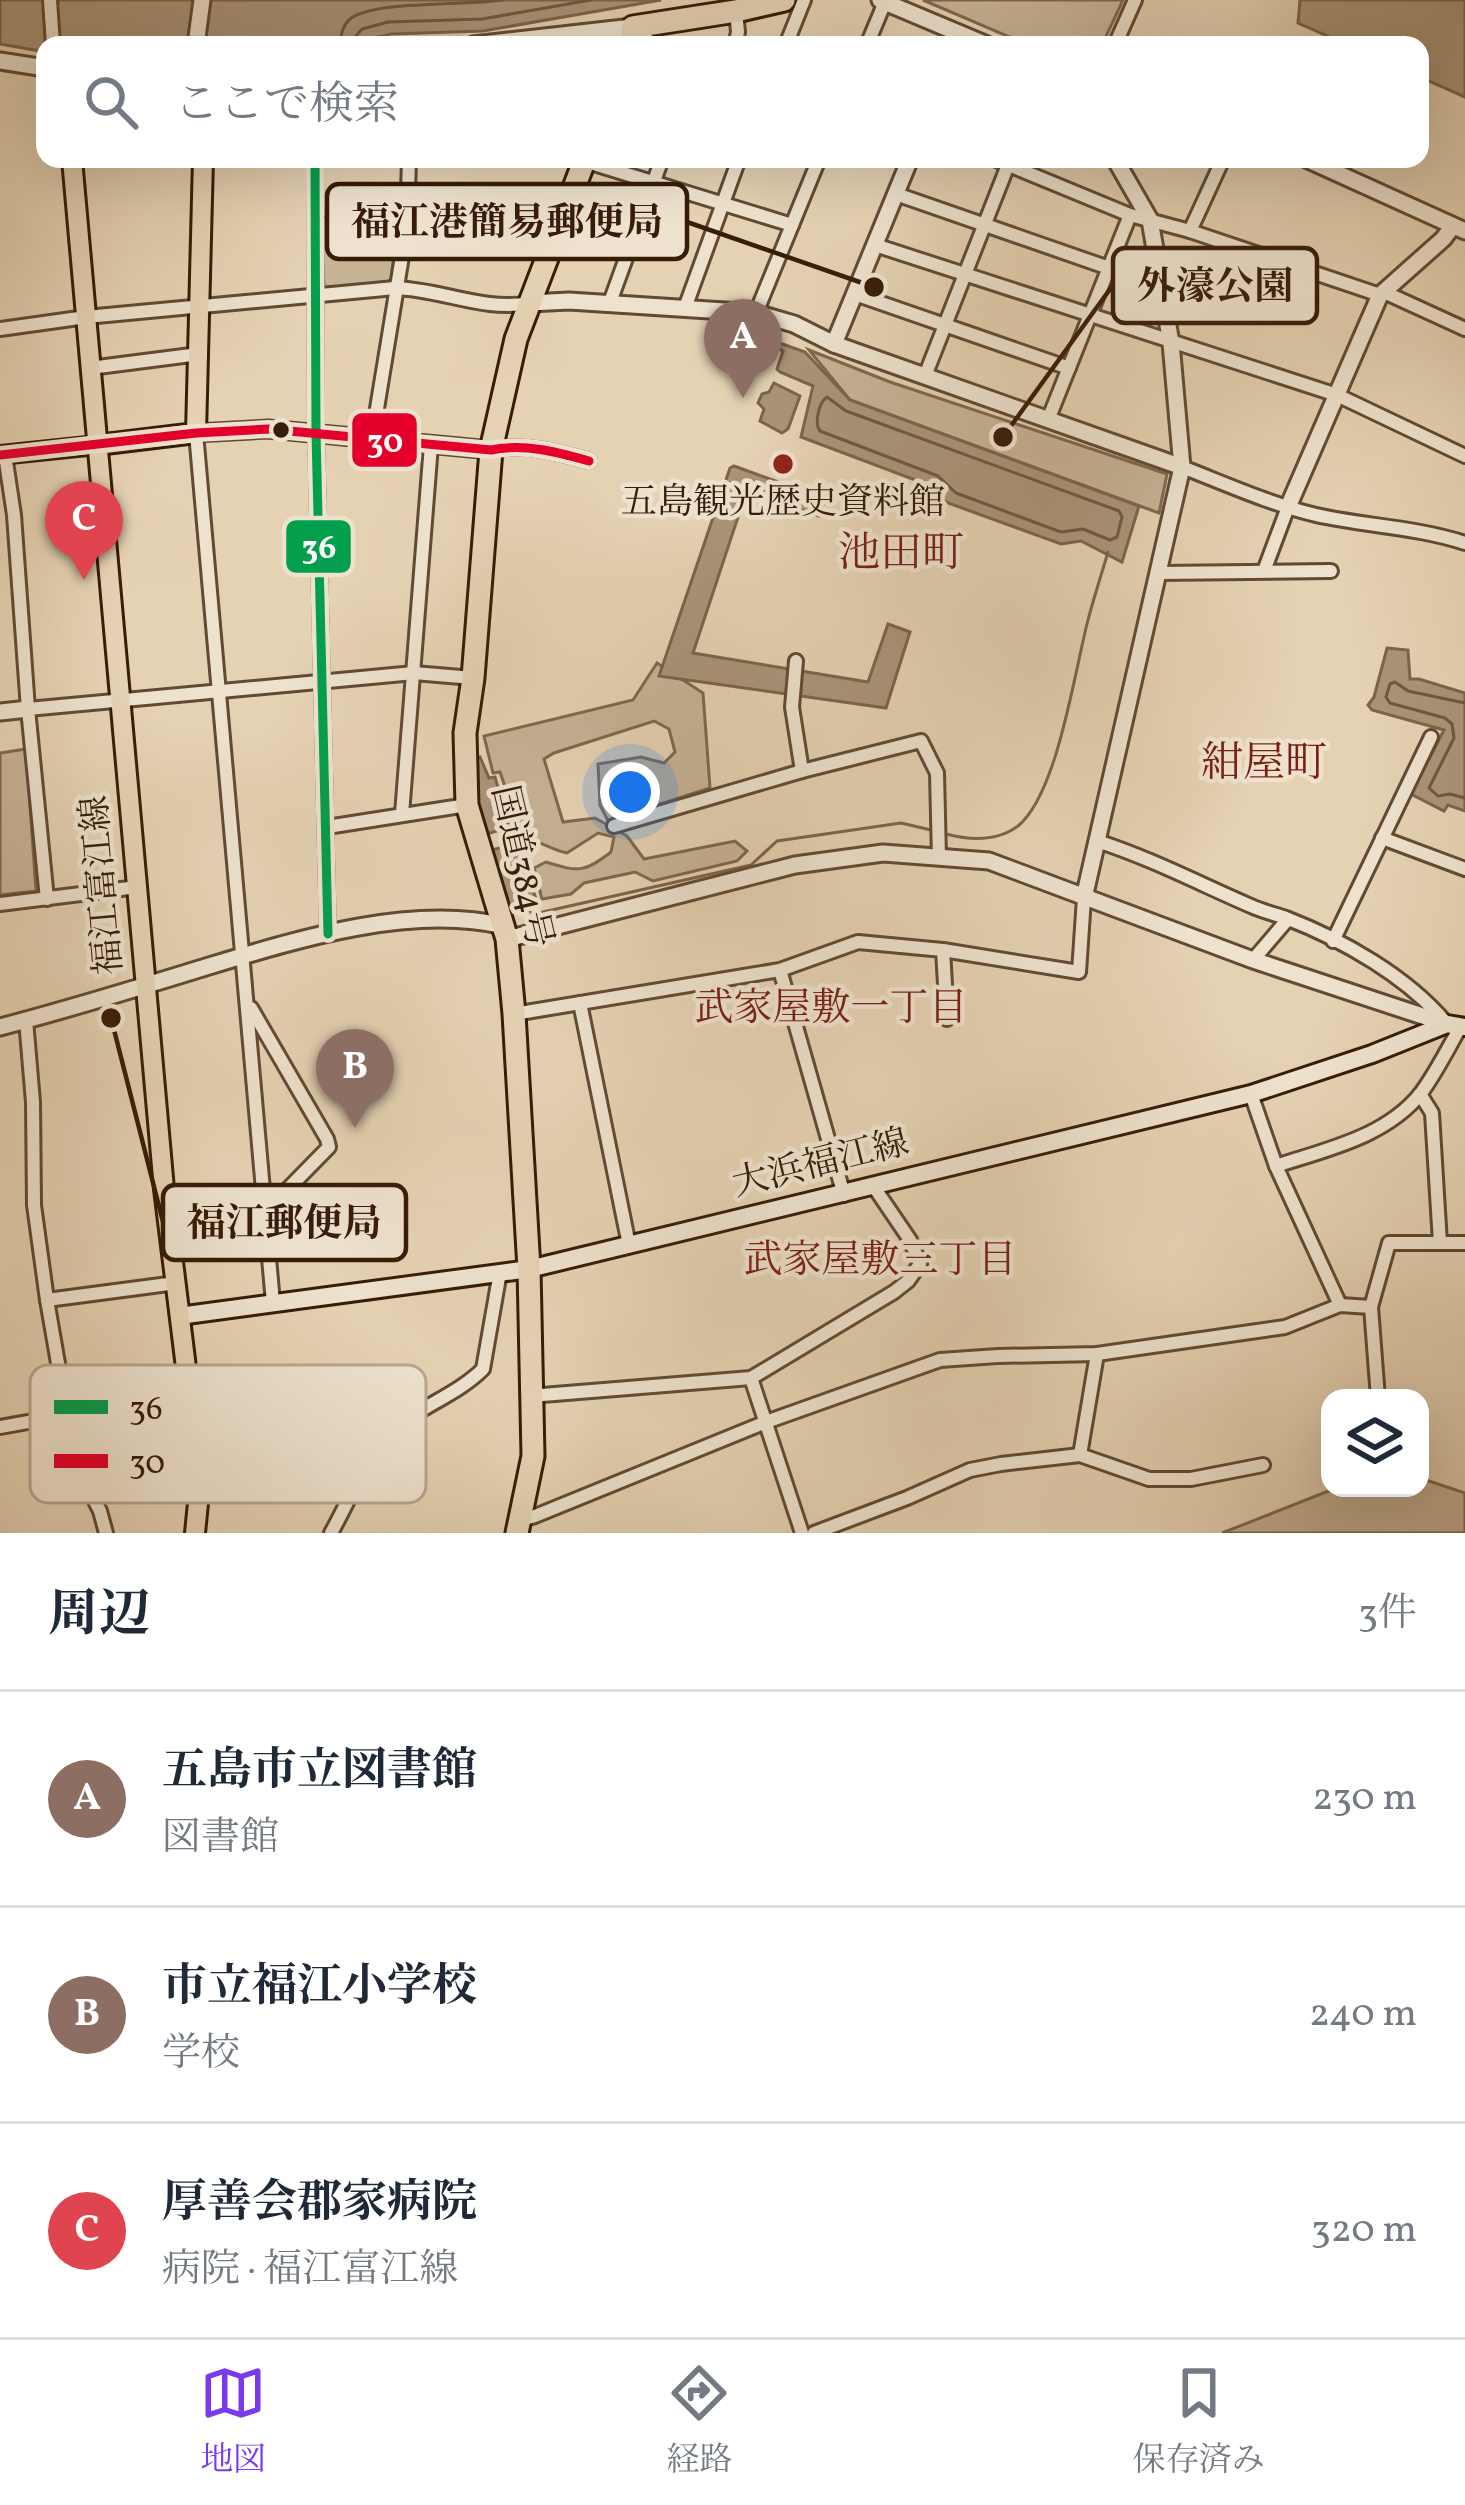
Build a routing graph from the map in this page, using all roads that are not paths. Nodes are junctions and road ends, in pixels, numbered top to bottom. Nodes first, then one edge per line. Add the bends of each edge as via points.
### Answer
1 (50, 0) edge
2 (202, 0) edge
3 (784, 0) edge
4 (804, 0) edge
5 (1135, 0) edge
6 (882, 1) edge
7 (736, 11) junction
8 (52, 36) edge
9 (197, 36) edge
10 (631, 36) edge
11 (737, 36) edge
12 (790, 36) edge
13 (870, 36) edge
14 (951, 36) edge
15 (1119, 36) edge
16 (0, 61) edge
17 (36, 67) edge
18 (72, 168) edge
19 (203, 168) edge
20 (315, 168) edge
21 (409, 168) edge
22 (581, 168) edge
23 (608, 168) edge
24 (658, 168) edge
25 (735, 168) edge
26 (816, 168) edge
27 (906, 168) edge
28 (999, 168) edge
29 (1016, 168) edge
30 (1120, 168) edge
31 (1218, 168) edge
32 (1326, 168) edge
33 (652, 183) junction
34 (896, 194) junction
35 (721, 204) junction
36 (1130, 215) junction
37 (1150, 220) junction
38 (792, 225) junction
39 (985, 225) junction
40 (1459, 229) edge
41 (1190, 231) junction
42 (875, 245) junction
43 (1108, 268) junction
44 (965, 275) junction
45 (395, 288) junction
46 (855, 294) junction
47 (1382, 294) junction
48 (316, 296) junction
49 (530, 303) junction
50 (609, 305) junction
51 (201, 307) junction
52 (685, 308) junction
53 (756, 313) junction
54 (1089, 316) junction
55 (86, 317) junction
56 (945, 326) junction
57 (0, 329) edge
58 (1465, 329) edge
59 (1171, 343) junction
60 (834, 344) junction
61 (199, 354) junction
62 (91, 368) junction
63 (1069, 368) junction
64 (925, 376) junction
65 (1337, 395) junction
66 (1048, 420) junction
67 (196, 433) junction
68 (316, 433) junction
69 (372, 439) junction
70 (97, 445) junction
71 (431, 445) junction
72 (491, 449) junction
73 (3, 455) edge
74 (1465, 456) edge
75 (589, 461) dead end
76 (1182, 467) junction
77 (1288, 507) junction
78 (1465, 542) edge
79 (1331, 571) dead end
80 (1264, 572) junction
81 (1159, 573) junction
82 (796, 661) dead end
83 (414, 673) junction
84 (473, 678) junction
85 (322, 681) junction
86 (221, 690) junction
87 (121, 698) junction
88 (28, 709) junction
89 (0, 712) edge
90 (1432, 737) dead end
91 (802, 772) junction
92 (467, 805) junction
93 (402, 814) junction
94 (614, 826) dead end
95 (327, 827) junction
96 (1382, 838) junction
97 (1097, 841) junction
98 (939, 858) junction
99 (1465, 869) edge
100 (137, 887) junction
101 (1084, 898) junction
102 (47, 899) junction
103 (0, 904) edge
104 (1288, 919) junction
105 (505, 933) junction
106 (328, 934) junction
107 (1334, 941) junction
108 (943, 950) junction
109 (244, 956) junction
110 (1252, 961) junction
111 (780, 970) junction
112 (146, 985) junction
113 (247, 1002) junction
114 (580, 1003) junction
115 (514, 1014) junction
116 (947, 1018) dead end
117 (26, 1021) junction
118 (1458, 1026) edge
119 (0, 1027) edge
120 (1251, 1094) junction
121 (1420, 1094) junction
122 (1276, 1166) junction
123 (874, 1187) junction
124 (844, 1195) junction
125 (341, 1202) dead end
126 (263, 1207) junction
127 (265, 1222) junction
128 (1440, 1243) junction
129 (1465, 1244) edge
130 (629, 1245) junction
131 (529, 1269) junction
132 (500, 1272) junction
133 (176, 1283) junction
134 (47, 1300) junction
135 (273, 1303) junction
136 (1340, 1305) junction
137 (1371, 1307) junction
138 (179, 1316) junction
139 (1097, 1354) junction
140 (58, 1365) edge
141 (185, 1365) edge
142 (751, 1378) junction
143 (1377, 1389) edge
144 (530, 1396) junction
145 (426, 1406) edge
146 (30, 1421) edge
147 (766, 1422) junction
148 (0, 1427) edge
149 (1080, 1455) junction
150 (1263, 1465) dead end
151 (95, 1503) edge
152 (196, 1503) edge
153 (348, 1503) edge
154 (519, 1526) edge
155 (106, 1533) edge
156 (195, 1533) edge
157 (331, 1533) edge
158 (802, 1533) edge
159 (814, 1533) edge

1 - 8 street
2 - 9 street
3 - 7 highway
4 - 12 street
5 - 15 street
6 - 13 street
6 - 14 street
7 - 10 highway
7 - 11 street
16 - 17 street
18 - 55 main road, 福江富江線
19 - 51 main road
20 - 48 street
21 - 45 street
22 - 49 highway, 国道384号
23 - 33 street
24 - 33 street
25 - 35 street
26 - 38 street
27 - 34 street
28 - 39 street
29 - 36 street
30 - 37 street
31 - 41 street
32 - 40 street
33 - 35 street
33 - 50 street
34 - 39 street
34 - 42 street
35 - 38 street
35 - 52 street
36 - 37 street
36 - 43 street
37 - 41 street
37 - 59 street
38 - 53 street
39 - 43 street
39 - 44 street
40 - 47 street
41 - 47 street
42 - 44 street
42 - 46 street
43 - 54 street
44 - 54 street
44 - 56 street
45 - 48 street
45 - 49 street via 509,307
45 - 69 street
46 - 56 street
46 - 60 street
47 - 58 street
47 - 65 street
48 - 51 street
48 - 68 street
49 - 50 street
49 - 72 highway, 国道384号
50 - 52 street
51 - 55 street
51 - 61 main road
52 - 53 street
53 - 60 street
54 - 59 street
54 - 63 street
55 - 57 street
55 - 62 main road, 福江富江線
56 - 63 street
56 - 64 street
59 - 65 street
59 - 76 street
60 - 64 street
61 - 62 street
61 - 67 main road
62 - 70 main road, 福江富江線
63 - 66 street
64 - 66 street
65 - 74 street
65 - 77 street
66 - 76 street
67 - 68 street
67 - 70 main road
67 - 86 street
68 - 69 street
68 - 85 street
69 - 71 street
70 - 73 main road
70 - 87 main road, 福江富江線
71 - 72 street
71 - 83 street
72 - 75 street
72 - 84 highway, 国道384号
73 - 88 street
76 - 77 street
76 - 81 street
77 - 78 street
77 - 80 street
79 - 80 street
80 - 81 street
81 - 97 street
82 - 91 street via 792,707
83 - 84 street
83 - 85 street
83 - 93 street
84 - 92 highway, 国道384号
85 - 86 street
85 - 95 street
86 - 87 street
86 - 109 street
87 - 88 street
87 - 100 main road, 福江富江線
88 - 89 street
88 - 102 street
90 - 96 street
91 - 94 street
91 - 98 street via 921,741 937,773
92 - 93 street
92 - 105 highway, 国道384号
93 - 95 street
95 - 106 street
96 - 99 street
96 - 107 street
97 - 101 street
97 - 104 street
98 - 101 street via 989,861
98 - 105 street via 883,853 795,865
100 - 102 street
100 - 112 main road, 福江富江線
101 - 108 street via 1078,972
101 - 110 street
102 - 103 street
104 - 107 street
104 - 110 street
105 - 106 street via 471,918
105 - 115 highway, 国道384号
106 - 109 street
107 - 118 street via 1398,976
108 - 111 street via 859,942
108 - 116 street
109 - 112 street
109 - 113 street
110 - 118 street
111 - 114 street
111 - 124 street
112 - 117 street
112 - 133 main road, 福江富江線
113 - 126 street
113 - 126 street via 329,1147
114 - 115 street
114 - 130 street
115 - 131 highway, 国道384号
117 - 119 street
117 - 134 street
118 - 120 main road, 大浜福江線
118 - 121 street
120 - 122 street
120 - 123 main road, 大浜福江線
121 - 122 street via 1361,1138
121 - 128 street via 1432,1113
122 - 136 street
123 - 124 main road, 大浜福江線
123 - 142 street via 920,1264 894,1292
124 - 130 main road, 大浜福江線
125 - 127 street
126 - 127 street
127 - 135 street
128 - 129 street
128 - 137 street via 1388,1243
130 - 131 main road, 大浜福江線
131 - 132 main road, 大浜福江線
131 - 144 highway, 国道384号
132 - 135 main road, 大浜福江線
132 - 145 street via 484,1369
133 - 134 street
133 - 138 main road, 福江富江線
134 - 140 street
135 - 138 main road, 大浜福江線
136 - 137 street
136 - 139 street via 1286,1327
137 - 143 street
138 - 141 main road, 福江富江線
139 - 147 street via 940,1360
139 - 149 street
142 - 144 street
142 - 147 street
144 - 154 highway, 国道384号 via 532,1456
146 - 148 street
147 - 154 street
147 - 158 street
149 - 150 street via 1149,1479 1191,1480
149 - 159 street via 970,1470
151 - 155 street
152 - 156 main road, 福江富江線
153 - 157 street

